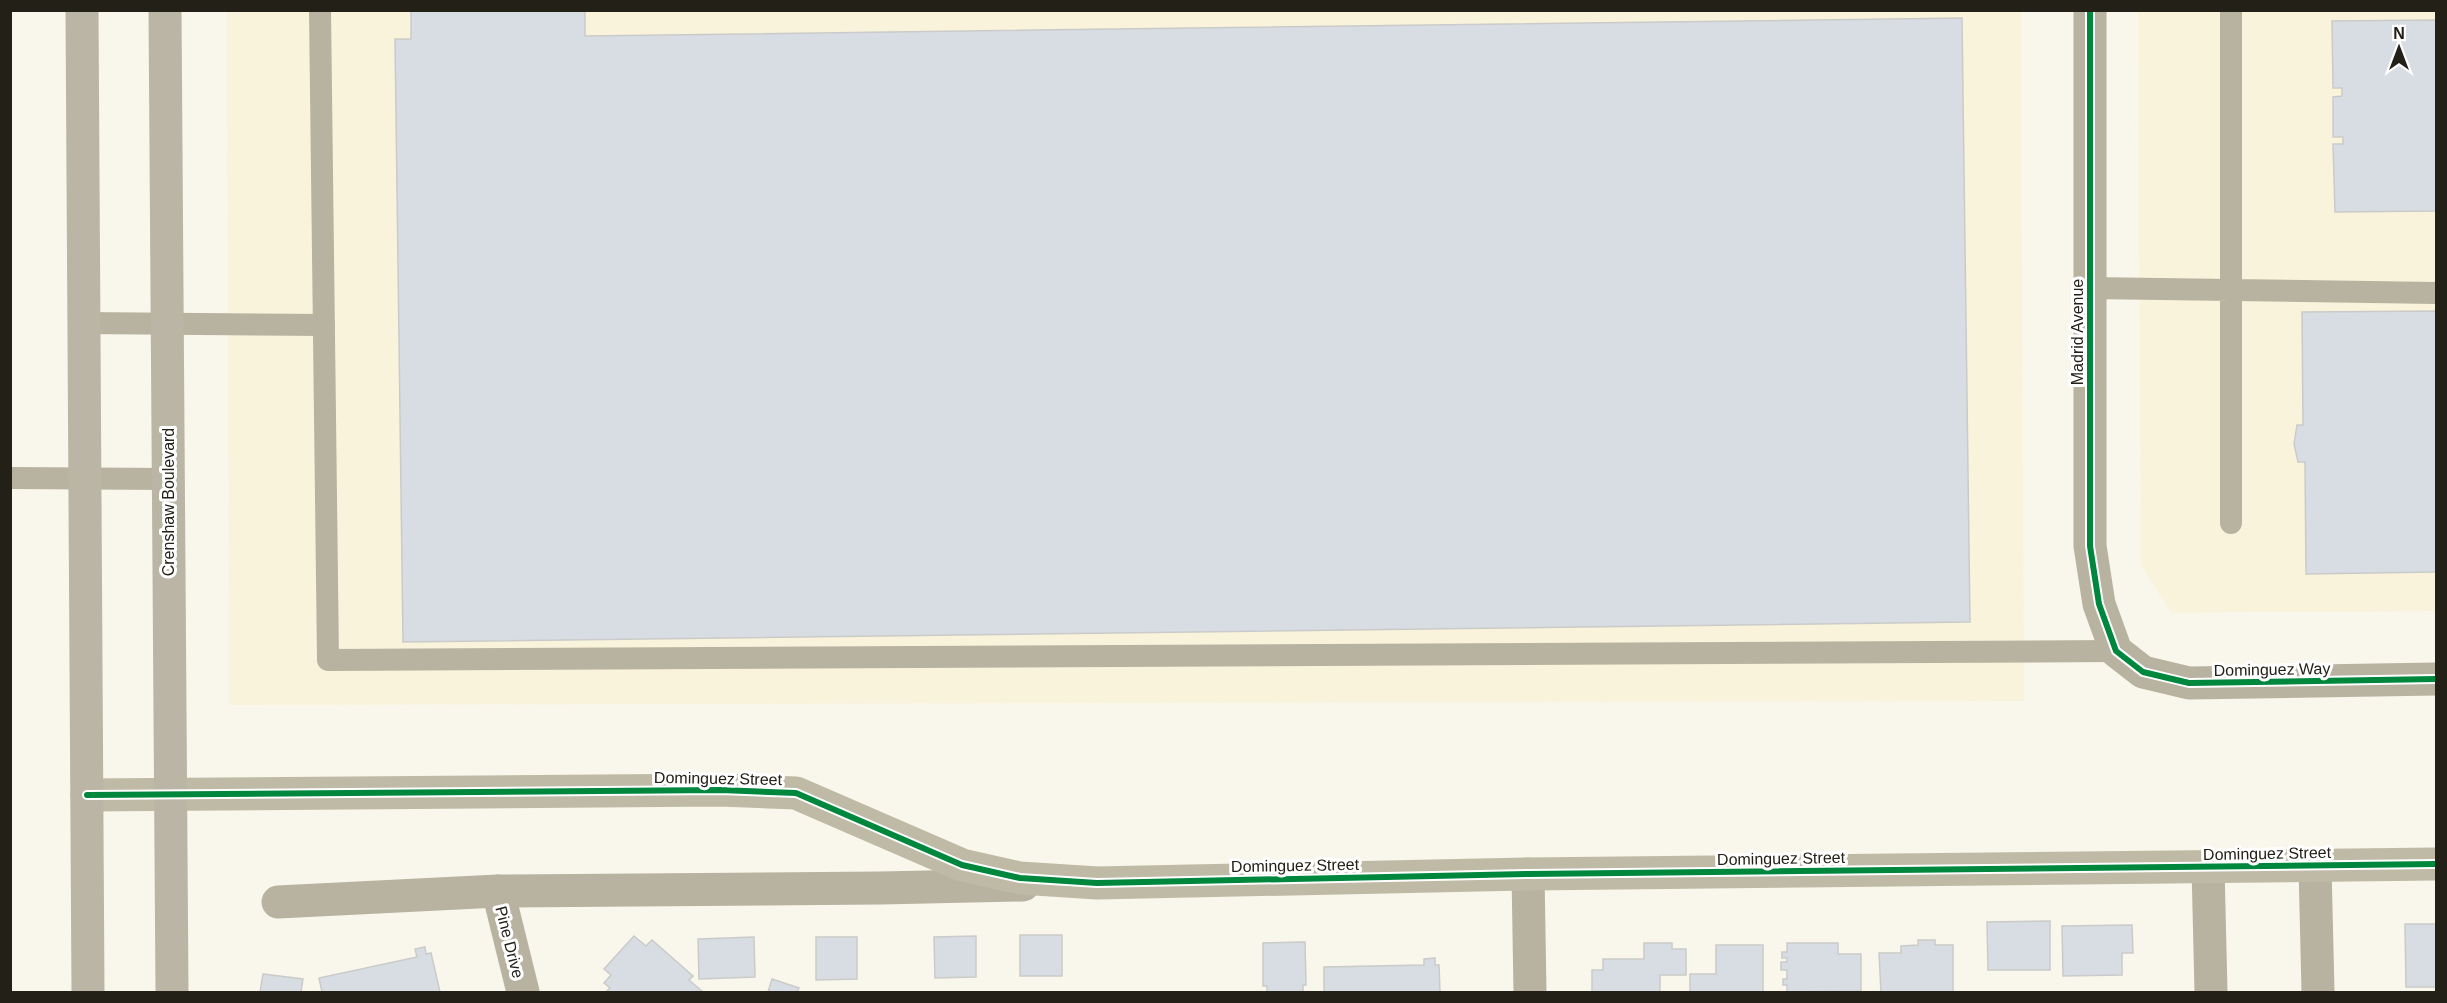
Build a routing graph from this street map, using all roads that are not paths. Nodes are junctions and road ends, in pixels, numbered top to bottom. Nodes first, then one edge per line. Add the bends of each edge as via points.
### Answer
1 (82, 10) edge
2 (165, 10) edge
3 (320, 10) edge
4 (2090, 10) edge
5 (2231, 10) edge
6 (2090, 288) junction
7 (2231, 290) junction
8 (2436, 292) edge
9 (84, 323) junction
10 (167, 324) junction
11 (324, 326) junction
12 (10, 478) edge
13 (85, 478) junction
14 (168, 479) junction
15 (2231, 523) dead end
16 (2116, 651) junction
17 (2436, 679) edge
18 (87, 795) junction
19 (170, 795) junction
20 (2436, 864) edge
21 (2315, 866) junction
22 (2208, 867) junction
23 (1528, 874) junction
24 (1097, 883) junction
25 (498, 891) junction
26 (278, 902) dead end
27 (88, 993) edge
28 (171, 993) edge
29 (523, 993) edge
30 (1530, 993) edge
31 (2211, 993) edge
32 (2318, 993) edge

1 - 9 main road
2 - 10 main road, Crenshaw Boulevard
3 - 11 lane
4 - 6 street, Madrid Avenue
5 - 7 lane
6 - 7 lane
6 - 16 street, Madrid Avenue via 2090,546 2099,604
7 - 8 lane
7 - 15 lane
9 - 10 lane
9 - 13 main road
10 - 11 lane
10 - 14 main road, Crenshaw Boulevard
11 - 16 lane via 328,660
12 - 13 lane
13 - 14 lane
13 - 18 main road
14 - 19 main road, Crenshaw Boulevard
16 - 17 street, Dominguez Way via 2143,672 2189,684
18 - 19 street, Dominguez Street
18 - 27 main road
19 - 24 street, Dominguez Street via 721,790 796,793 962,865 1020,878
19 - 28 main road, Crenshaw Boulevard
20 - 21 street, Dominguez Street
21 - 22 street, Dominguez Street
21 - 32 street
22 - 23 street, Dominguez Street
22 - 31 street
23 - 24 street, Dominguez Street
23 - 30 street
24 - 25 street, Dominguez Street
25 - 26 street, Dominguez Street
25 - 29 street, Pine Drive

